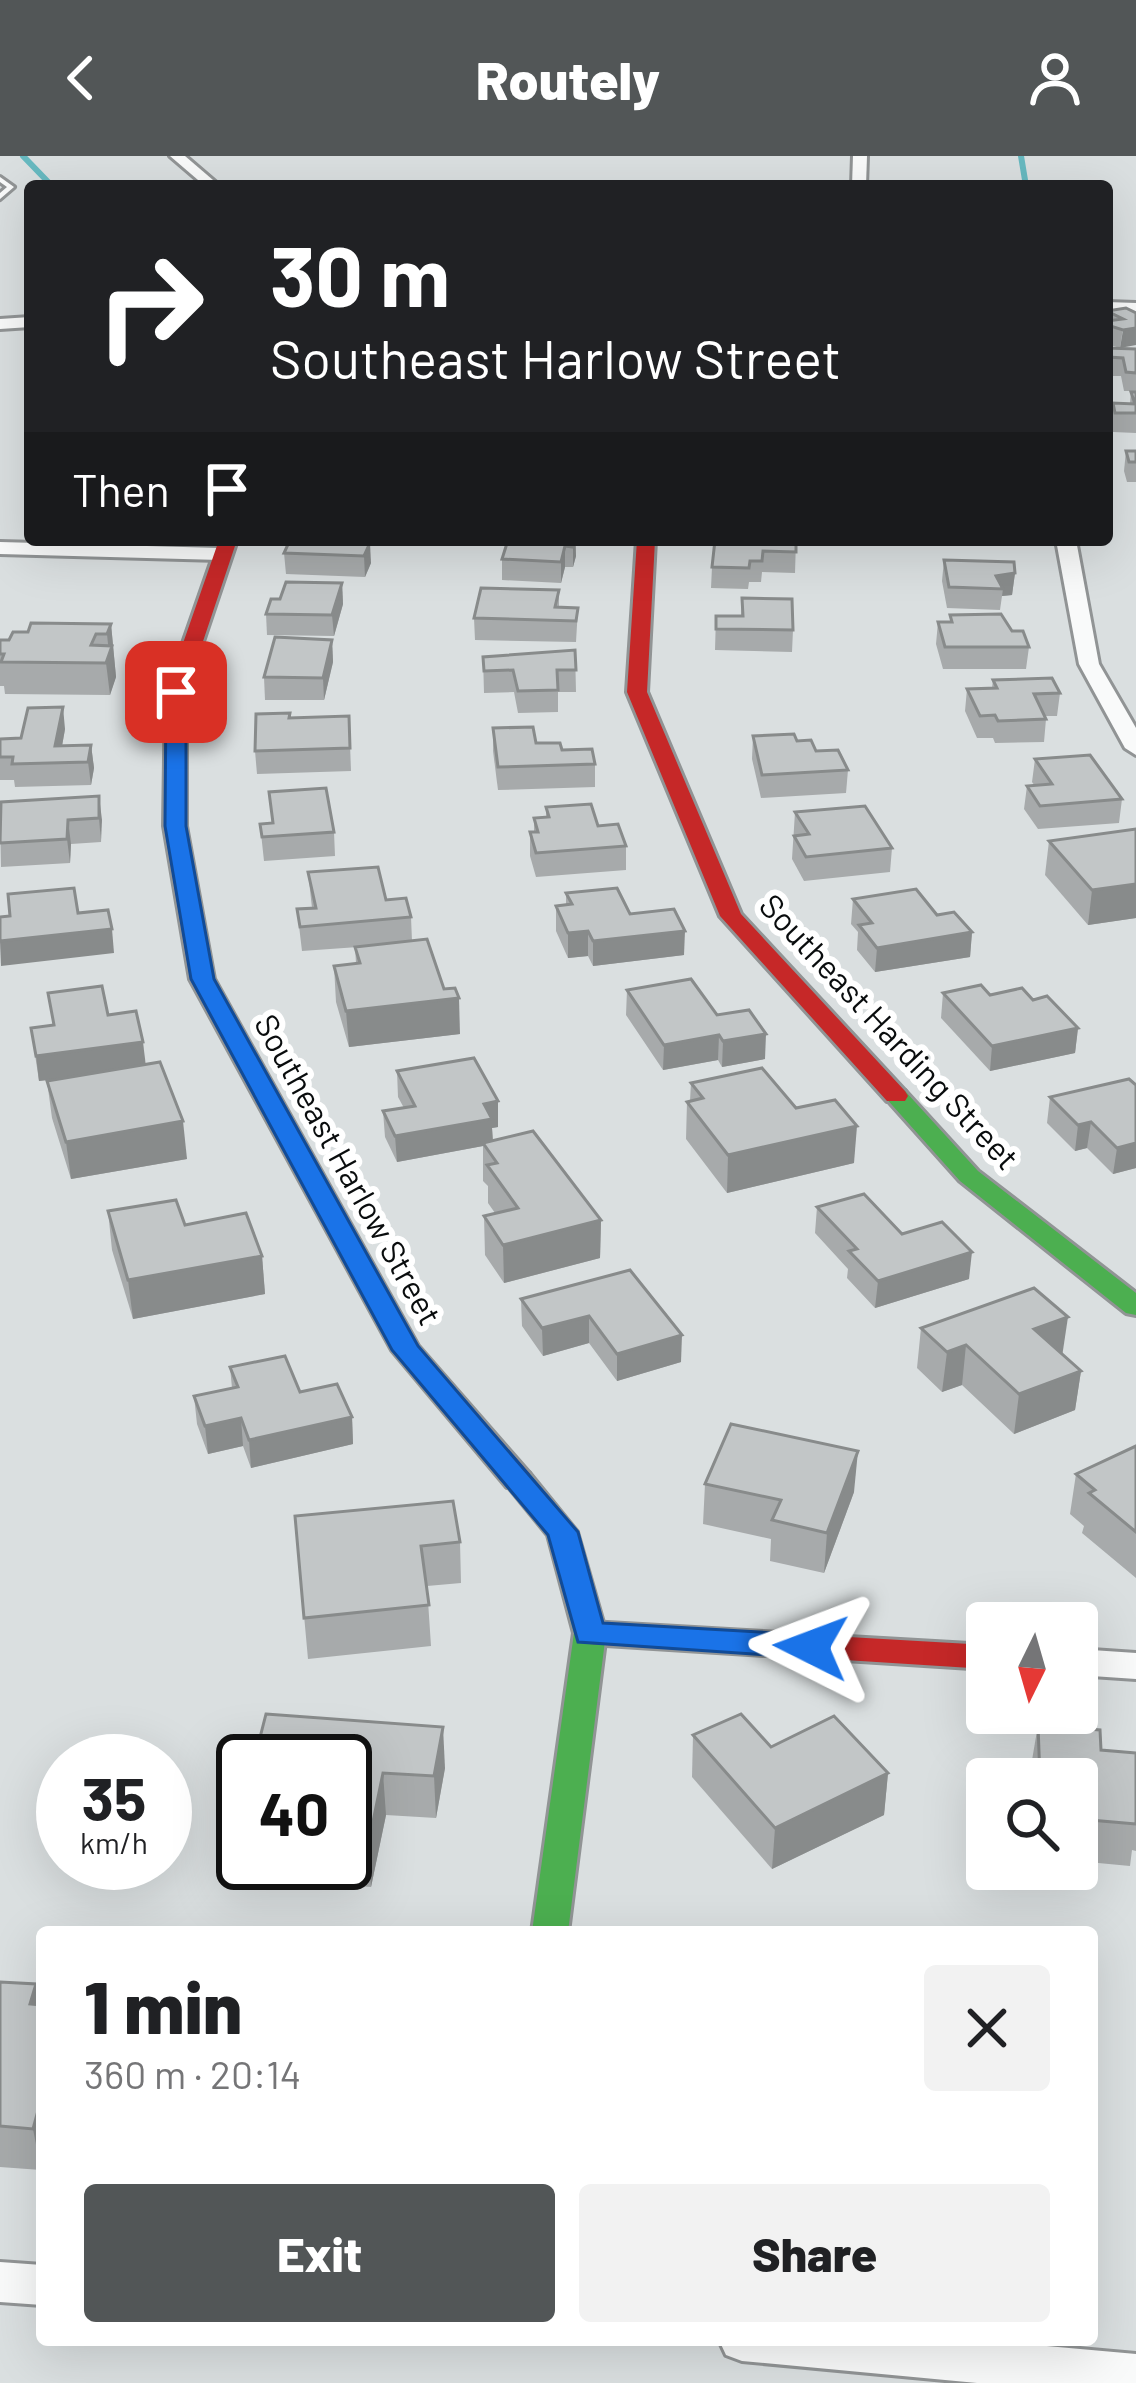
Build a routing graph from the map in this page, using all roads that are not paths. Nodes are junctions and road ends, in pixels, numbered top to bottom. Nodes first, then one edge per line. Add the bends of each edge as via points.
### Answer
1 (177, 156) edge
2 (0, 179) edge
3 (206, 180) edge
4 (0, 197) edge
5 (646, 546) edge
6 (1067, 546) edge
7 (224, 547) edge
8 (0, 548) edge
9 (1136, 748) edge
10 (1136, 1307) edge
11 (590, 1634) junction
12 (966, 1656) edge
13 (1098, 1663) edge
14 (1136, 1666) edge
15 (551, 1926) edge
16 (0, 2282) edge
17 (36, 2284) edge
18 (808, 2346) edge
19 (1136, 2376) edge

1 - 3 street
2 - 4 lane via 10,187
5 - 10 street, Southeast Harding Street via 637,692 731,916 969,1176
6 - 9 street via 1089,664
7 - 8 street
7 - 11 street, Southeast Harlow Street via 176,692 175,826 202,979 406,1350 562,1532
11 - 12 street
11 - 15 street, Southeast Harlow Street
13 - 14 street
16 - 17 street
18 - 19 street

